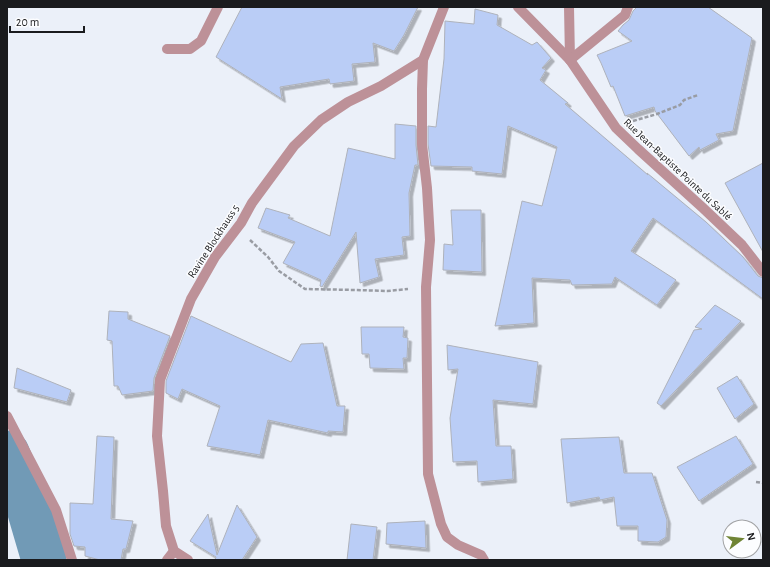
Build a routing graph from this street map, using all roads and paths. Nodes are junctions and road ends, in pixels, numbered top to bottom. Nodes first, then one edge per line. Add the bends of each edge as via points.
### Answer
1 (218, 7) edge
2 (444, 7) edge
3 (518, 7) edge
4 (569, 7) edge
5 (628, 7) edge
6 (167, 49) dead end
7 (423, 60) junction
8 (570, 60) junction
9 (698, 95) dead end
10 (616, 128) junction
11 (241, 223) junction
12 (763, 272) edge
13 (426, 287) junction
14 (7, 416) edge
15 (756, 482) dead end
16 (763, 483) edge
17 (174, 551) junction
18 (72, 560) edge
19 (167, 560) edge
20 (188, 560) edge
21 (484, 560) edge

1 - 6 street via 201,41 190,49
2 - 7 street
3 - 8 street, Rue Jean-Baptiste Pointe du Sablé
4 - 8 street
5 - 8 street via 625,15
7 - 11 street, Ravine Blockhauss 5 via 321,120 294,146 252,203
7 - 13 street via 422,144 430,240
8 - 10 street, Rue Jean-Baptiste Pointe du Sablé
9 - 10 path via 684,100 680,105
10 - 12 street, Rue Jean-Baptiste Pointe du Sablé via 742,245
11 - 13 path via 240,228 247,238 257,245 279,271 305,289 387,292
11 - 17 street, Ravine Blockhauss 5 via 215,257 191,298 160,380 157,436 166,526
13 - 21 street via 428,474 441,524 447,536 458,545 481,555
14 - 18 street via 56,510
15 - 16 path
17 - 19 street
17 - 20 street

